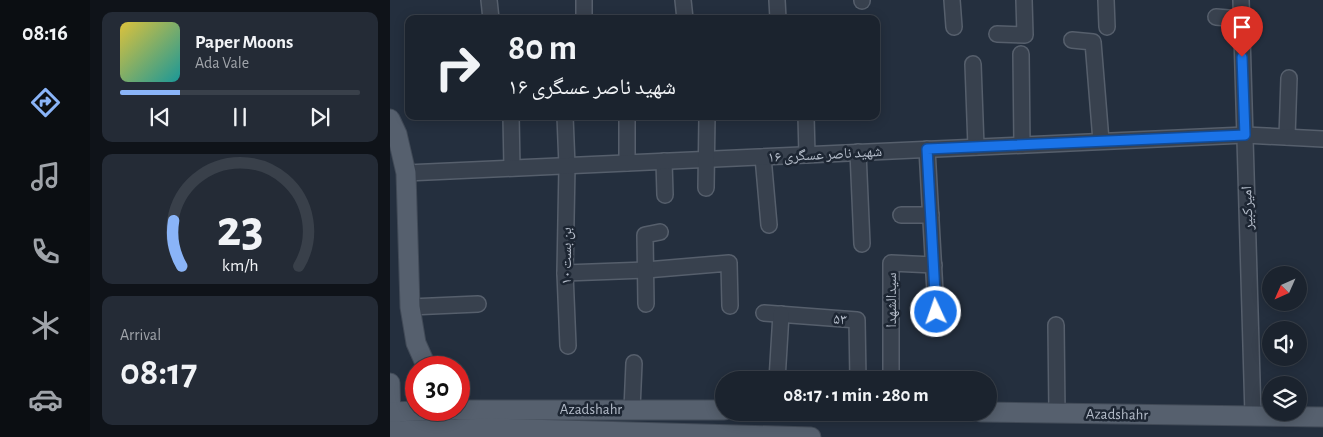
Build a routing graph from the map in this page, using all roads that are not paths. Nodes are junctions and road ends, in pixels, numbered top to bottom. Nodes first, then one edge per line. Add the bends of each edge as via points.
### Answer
1 (489, 0) edge
2 (584, 0) edge
3 (684, 0) edge
4 (777, 0) edge
5 (952, 0) edge
6 (1024, 0) edge
7 (1106, 0) edge
8 (1241, 0) edge
9 (491, 15) edge
10 (584, 15) edge
11 (685, 15) edge
12 (778, 15) edge
13 (1216, 17) dead end
14 (1241, 19) junction
15 (954, 27) dead end
16 (1107, 27) dead end
17 (997, 34) dead end
18 (1072, 40) dead end
19 (1021, 54) dead end
20 (973, 64) dead end
21 (1289, 78) dead end
22 (390, 119) edge
23 (511, 120) edge
24 (565, 120) edge
25 (627, 120) edge
26 (707, 120) edge
27 (806, 120) edge
28 (1245, 135) junction
29 (1287, 137) junction
30 (1323, 139) edge
31 (1101, 141) junction
32 (1022, 145) junction
33 (976, 147) junction
34 (927, 149) junction
35 (858, 152) junction
36 (807, 155) junction
37 (763, 157) junction
38 (707, 159) junction
39 (664, 161) junction
40 (627, 163) junction
41 (567, 166) junction
42 (512, 168) junction
43 (406, 173) junction
44 (706, 188) dead end
45 (665, 195) dead end
46 (901, 215) dead end
47 (931, 215) junction
48 (769, 225) dead end
49 (660, 232) dead end
50 (862, 244) dead end
51 (934, 265) junction
52 (646, 270) junction
53 (566, 273) junction
54 (478, 304) dead end
55 (646, 304) dead end
56 (410, 306) junction
57 (730, 306) dead end
58 (764, 313) dead end
59 (781, 314) junction
60 (1056, 325) dead end
61 (937, 328) dead end
62 (568, 346) dead end
63 (422, 356) edge
64 (634, 363) dead end
65 (778, 371) edge
66 (858, 371) edge
67 (891, 371) edge
68 (390, 383) edge
69 (470, 401) edge
70 (486, 409) junction
71 (632, 409) junction
72 (470, 410) edge
73 (715, 410) edge
74 (390, 412) edge
75 (405, 412) edge
76 (997, 412) edge
77 (1057, 413) junction
78 (1253, 415) junction
79 (1323, 417) edge
80 (492, 428) junction
81 (391, 433) edge
82 (633, 434) edge
83 (770, 436) edge
84 (473, 437) edge
85 (811, 437) edge

1 - 9 street
2 - 10 street
3 - 11 street
4 - 12 street
5 - 15 street
6 - 17 street via 1025,35
7 - 16 street
8 - 14 street, امیرکبیر
13 - 14 street
14 - 28 street, امیرکبیر
18 - 31 street via 1093,42
19 - 32 street
20 - 33 street
21 - 29 street
22 - 43 main road
23 - 42 street
24 - 41 street, بن بست ۱۰
25 - 40 street
26 - 38 street
27 - 36 street
28 - 29 street, ۱۶ شهید ناصر عسگری
28 - 31 street, ۱۶ شهید ناصر عسگری
28 - 78 street, امیرکبیر
29 - 30 street, ۱۶ شهید ناصر عسگری
31 - 32 street, ۱۶ شهید ناصر عسگری
32 - 33 street, ۱۶ شهید ناصر عسگری
33 - 34 street, ۱۶ شهید ناصر عسگری
34 - 35 street, ۱۶ شهید ناصر عسگری
34 - 47 street
35 - 36 street, ۱۶ شهید ناصر عسگری
35 - 50 street
36 - 37 street, ۱۶ شهید ناصر عسگری
37 - 38 street, ۱۶ شهید ناصر عسگری
37 - 48 street
38 - 39 street, ۱۶ شهید ناصر عسگری
38 - 44 street
39 - 40 street, ۱۶ شهید ناصر عسگری
39 - 45 street
40 - 41 street, ۱۶ شهید ناصر عسگری
41 - 42 street, ۱۶ شهید ناصر عسگری
41 - 53 street, بن بست ۱۰
42 - 43 street, ۱۶ شهید ناصر عسگری
43 - 56 main road
46 - 47 street
47 - 51 street
49 - 52 street via 645,235
51 - 61 street
51 - 67 street, سیدالشهدا via 892,263
52 - 53 street
52 - 55 street
52 - 57 street via 729,263
53 - 62 street, بن بست ۱۰
54 - 56 street
56 - 63 main road via 416,342
58 - 59 street, ۵۳
59 - 65 street
59 - 66 street, ۵۳ via 857,320
60 - 77 street
64 - 71 street
68 - 74 main road
69 - 70 main road
70 - 71 main road, Azadshahr
70 - 72 main road, Azadshahr
71 - 73 main road, Azadshahr
74 - 75 main road
74 - 81 main road
76 - 77 main road, Azadshahr
77 - 78 main road, Azadshahr
78 - 79 main road, Azadshahr
80 - 81 main road, Azadshahr
80 - 82 main road, Azadshahr
80 - 84 main road
82 - 83 main road, Azadshahr
83 - 85 main road, Azadshahr

